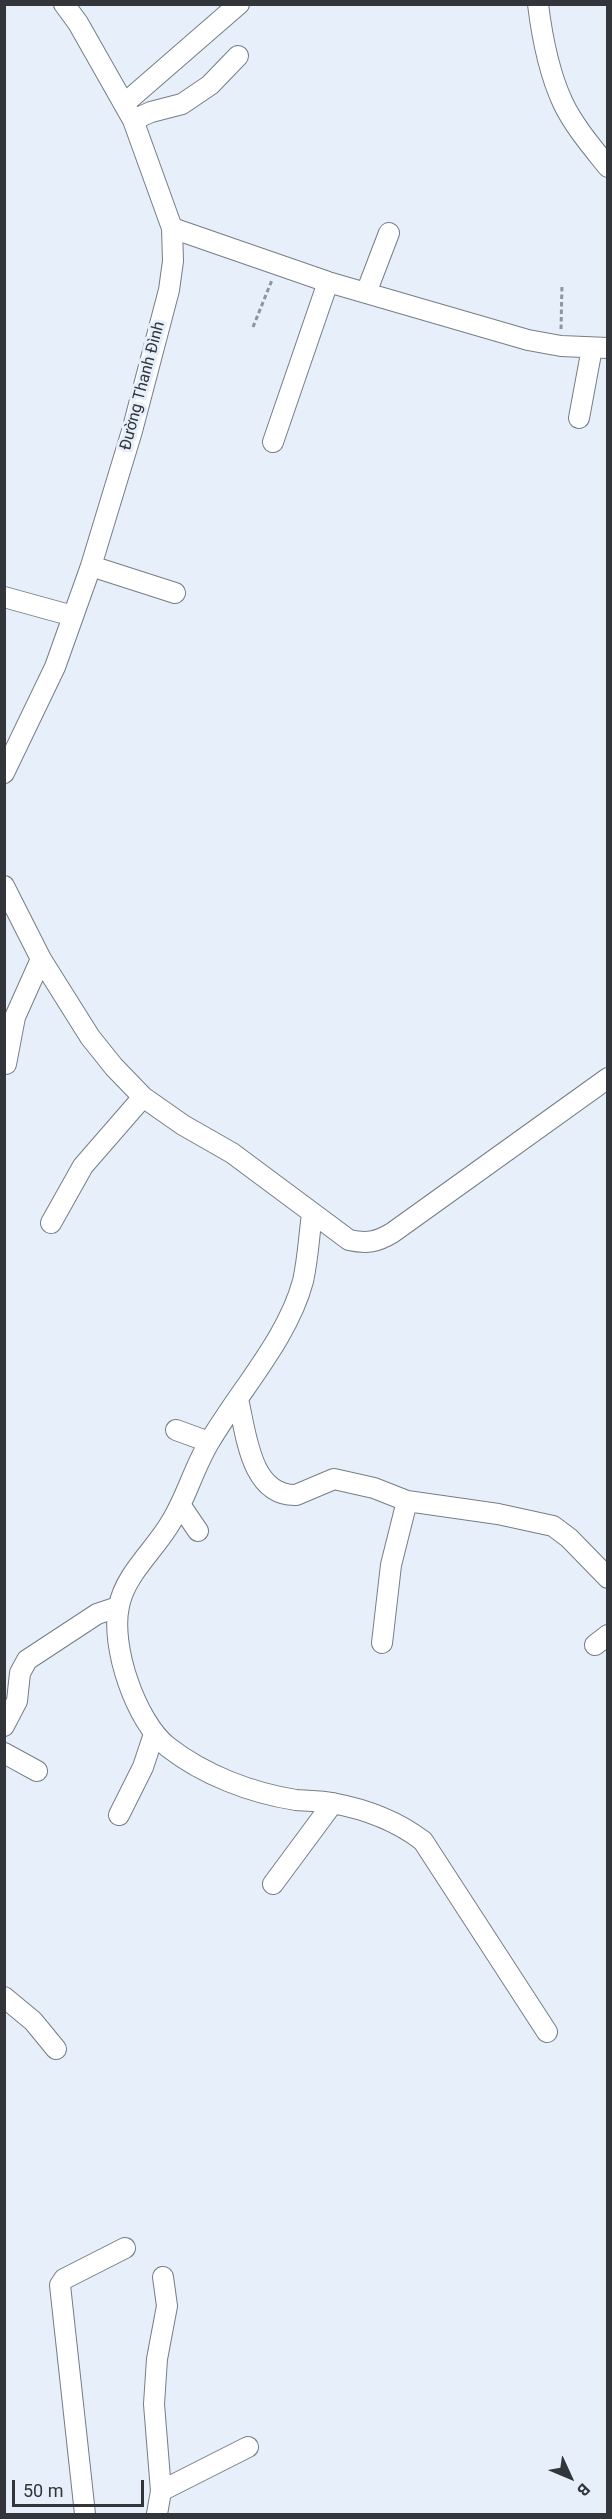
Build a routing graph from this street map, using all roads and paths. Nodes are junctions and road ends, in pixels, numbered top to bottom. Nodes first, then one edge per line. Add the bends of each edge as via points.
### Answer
1 (64, 4) edge
2 (239, 4) edge
3 (538, 4) edge
4 (238, 56) dead end
5 (129, 111) junction
6 (605, 159) edge
7 (172, 228) junction
8 (389, 233) dead end
9 (278, 265) junction
10 (328, 282) junction
11 (562, 284) dead end
12 (366, 293) junction
13 (253, 327) dead end
14 (561, 346) junction
15 (600, 348) edge
16 (579, 418) dead end
17 (273, 442) dead end
18 (92, 566) junction
19 (175, 593) dead end
20 (4, 597) edge
21 (73, 616) junction
22 (4, 773) edge
23 (4, 886) edge
24 (41, 959) junction
25 (6, 1064) edge
26 (608, 1078) edge
27 (143, 1097) junction
28 (312, 1214) junction
29 (51, 1223) dead end
30 (238, 1399) junction
31 (176, 1430) dead end
32 (209, 1442) junction
33 (407, 1501) junction
34 (181, 1506) junction
35 (198, 1532) dead end
36 (608, 1578) edge
37 (118, 1607) junction
38 (382, 1643) dead end
39 (129, 1720) dead end
40 (4, 1726) edge
41 (152, 1740) junction
42 (4, 1753) edge
43 (37, 1771) dead end
44 (333, 1803) junction
45 (119, 1815) dead end
46 (273, 1884) dead end
47 (4, 1997) edge
48 (547, 2032) dead end
49 (56, 2049) dead end
50 (125, 2248) dead end
51 (164, 2277) dead end
52 (248, 2447) dead end
53 (161, 2491) junction
54 (85, 2514) edge
55 (157, 2514) edge

1 - 5 street, Đường Thanh Đình
2 - 5 street
3 - 6 street via 563,104
4 - 5 street via 210,85 182,104 151,112
5 - 7 street, Đường Thanh Đình
7 - 9 street
7 - 18 street, Đường Thanh Đình via 169,290
8 - 12 street
9 - 10 street
9 - 13 path
10 - 12 street
10 - 17 street
11 - 14 path
12 - 14 street
14 - 15 street
15 - 16 street
18 - 19 street
18 - 21 street, Đường Thanh Đình
20 - 21 street
21 - 22 street, Đường Thanh Đình via 55,667
23 - 24 street
24 - 25 street via 15,1017
24 - 27 street via 90,1036
26 - 28 street via 379,1240 349,1240
27 - 28 street via 232,1153
27 - 29 street via 83,1166
28 - 30 street via 303,1281 294,1305
30 - 32 street
30 - 33 street via 255,1468 270,1486 296,1495 334,1479
31 - 32 street
32 - 34 street
33 - 36 street via 553,1526
33 - 38 street via 390,1565
34 - 35 street
34 - 37 street via 132,1576
37 - 40 street via 97,1614 27,1660 20,1673 17,1701
37 - 41 street via 119,1647 128,1682
39 - 41 street
41 - 44 street via 224,1779 295,1800
41 - 45 street
42 - 43 street
44 - 46 street
44 - 48 street via 405,1827 423,1841
47 - 49 street via 33,2021
50 - 54 street via 64,2279 60,2285
51 - 53 street via 166,2306 154,2381
52 - 53 street
53 - 55 street

